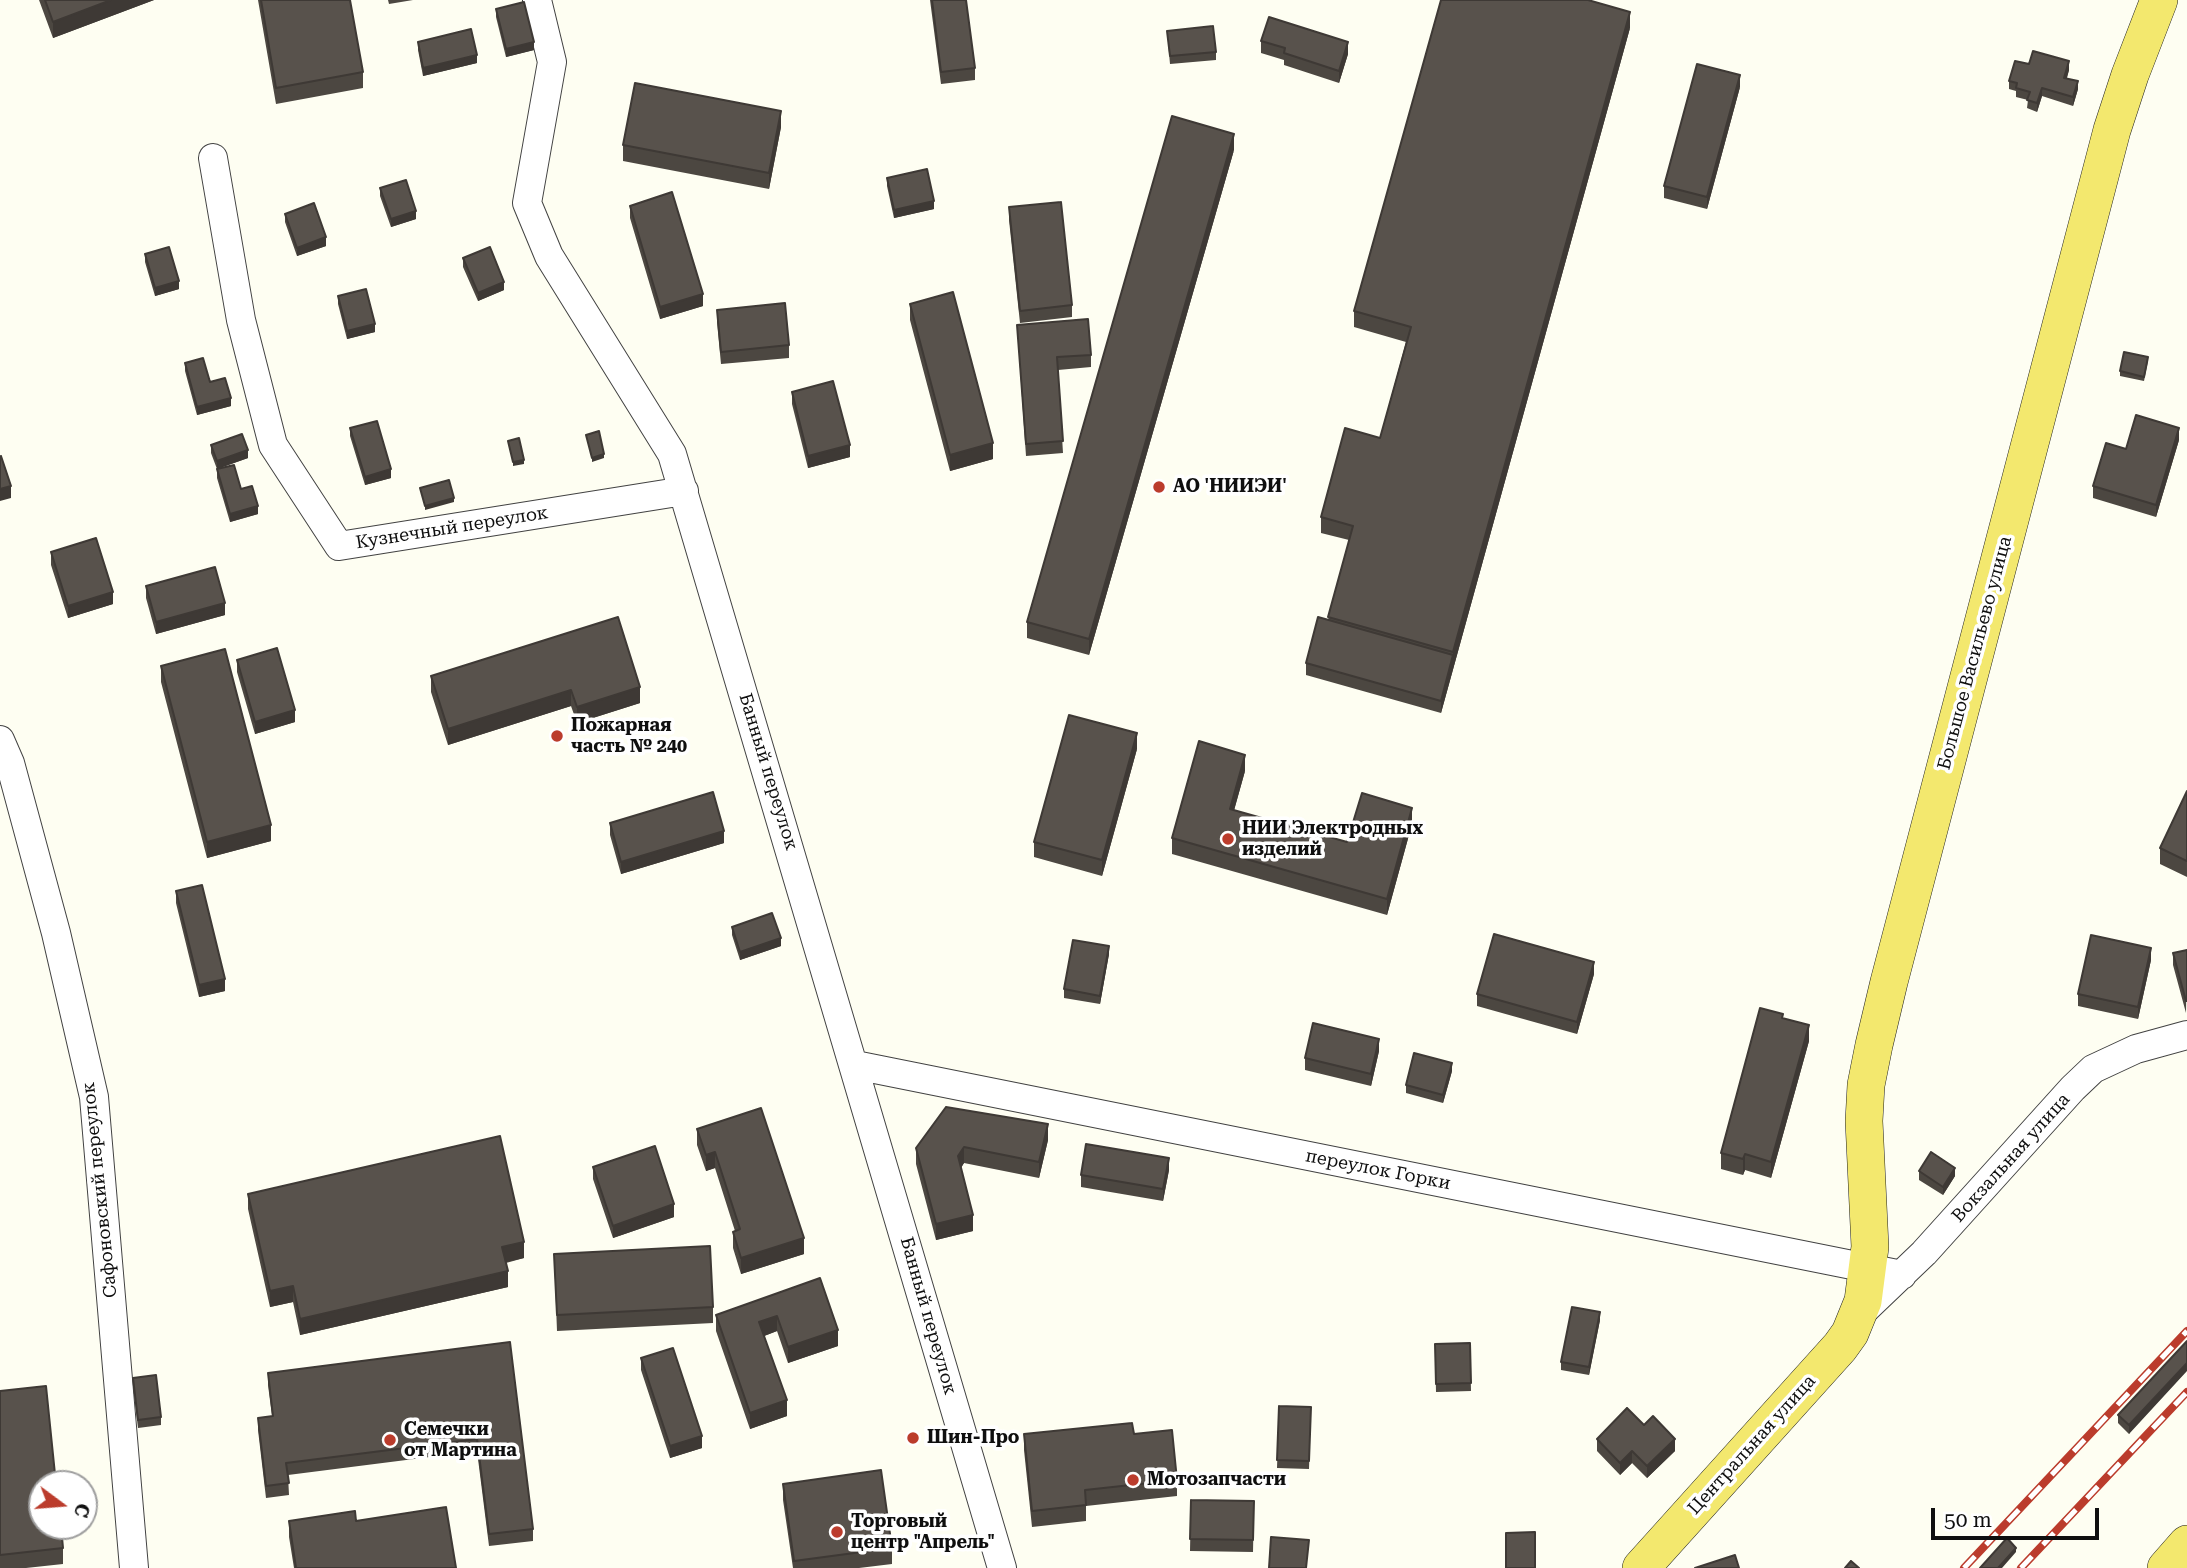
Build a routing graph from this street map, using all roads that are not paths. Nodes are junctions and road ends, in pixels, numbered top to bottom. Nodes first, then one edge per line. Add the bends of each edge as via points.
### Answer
1 (537, 0) edge
2 (2159, 0) edge
3 (213, 158) dead end
4 (684, 491) junction
5 (0, 740) edge
6 (2187, 1035) edge
7 (855, 1065) junction
8 (1885, 1272) junction
9 (1857, 1317) joint
10 (2187, 1544) edge
11 (134, 1568) edge
12 (1002, 1568) edge
13 (1641, 1568) edge
14 (2166, 1568) edge

1 - 4 street, Банный переулок via 552,62 527,203 549,256 672,454
2 - 8 main road, Большое Васильево улица via 2112,130 1877,1032 1864,1121 1869,1225
3 - 4 street, Кузнечный переулок via 241,320 273,445 338,546
4 - 7 street, Банный переулок
5 - 11 street, Сафоновский переулок via 57,933 94,1097
6 - 8 street, Вокзальная улица via 2136,1049 2093,1069 1957,1218
7 - 8 street, переулок Горки
7 - 12 street, Банный переулок
8 - 9 main road, Большое Васильево улица
9 - 13 main road, Центральная улица via 1840,1347
10 - 14 main road

